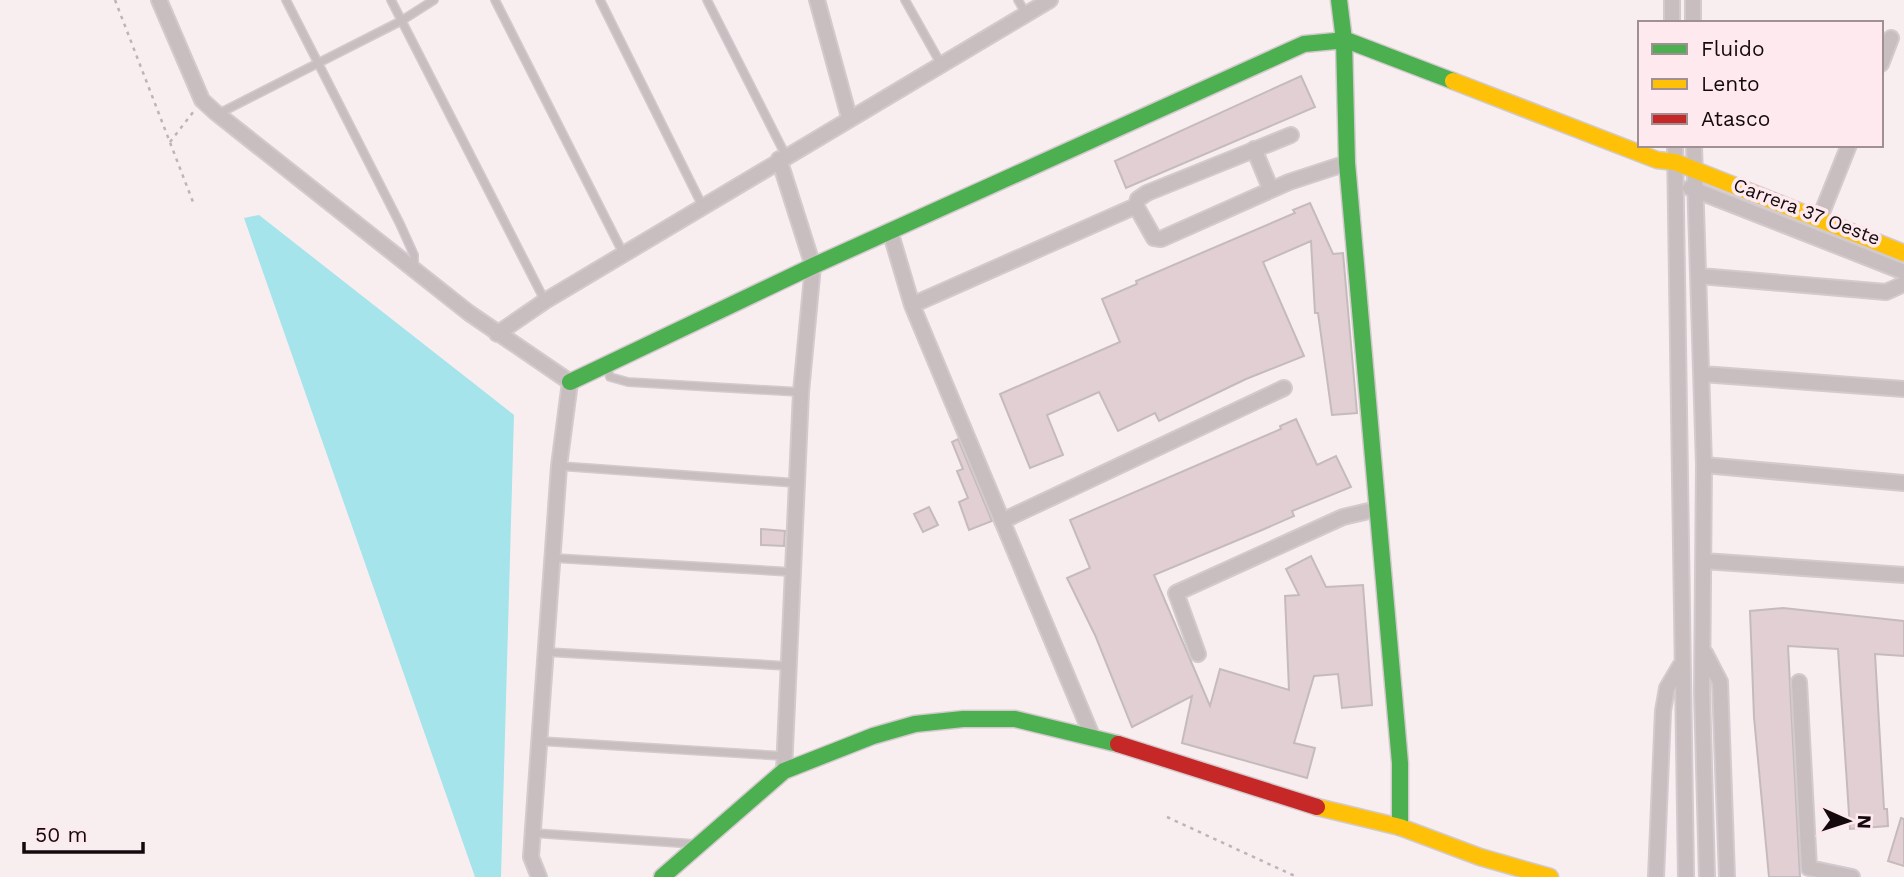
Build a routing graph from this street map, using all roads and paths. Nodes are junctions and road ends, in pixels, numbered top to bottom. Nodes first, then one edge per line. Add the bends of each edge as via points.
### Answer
1 (115, 0) edge
2 (159, 0) edge
3 (286, 0) edge
4 (391, 0) edge
5 (434, 0) edge
6 (495, 0) edge
7 (600, 0) edge
8 (707, 0) edge
9 (817, 0) edge
10 (905, 0) edge
11 (1018, 0) edge
12 (1050, 0) edge
13 (1339, 0) edge
14 (1672, 0) edge
15 (1693, 0) edge
16 (1026, 14) junction
17 (401, 21) junction
18 (1672, 21) edge
19 (1693, 21) edge
20 (1892, 38) edge
21 (1344, 40) junction
22 (1883, 59) edge
23 (317, 61) junction
24 (941, 64) junction
25 (202, 100) junction
26 (217, 114) junction
27 (849, 117) junction
28 (1291, 135) dead end
29 (169, 142) junction
30 (1694, 147) edge
31 (1848, 147) edge
32 (1254, 149) junction
33 (1675, 153) edge
34 (782, 158) junction
35 (1657, 160) junction
36 (1347, 163) junction
37 (1695, 170) junction
38 (1675, 180) junction
39 (1271, 190) junction
40 (1696, 190) junction
41 (193, 202) dead end
42 (702, 205) junction
43 (1136, 206) junction
44 (1819, 220) junction
45 (890, 231) junction
46 (1904, 252) edge
47 (623, 253) junction
48 (813, 266) junction
49 (414, 270) junction
50 (1904, 272) edge
51 (1700, 276) junction
52 (1904, 284) edge
53 (545, 301) junction
54 (912, 305) junction
55 (497, 334) junction
56 (606, 367) junction
57 (1702, 374) junction
58 (570, 382) junction
59 (1284, 388) dead end
60 (1904, 389) edge
61 (801, 392) junction
62 (1704, 465) junction
63 (559, 466) junction
64 (1904, 482) edge
65 (797, 483) junction
66 (1377, 509) junction
67 (1002, 521) junction
68 (552, 558) junction
69 (1704, 561) junction
70 (793, 572) junction
71 (1904, 575) edge
72 (545, 652) junction
73 (1704, 652) junction
74 (1199, 654) dead end
75 (789, 666) junction
76 (1681, 666) junction
77 (1799, 682) dead end
78 (1092, 736) junction
79 (539, 741) junction
80 (785, 763) junction
81 (1167, 817) dead end
82 (1400, 827) junction
83 (533, 833) junction
84 (699, 845) junction
85 (539, 877) edge
86 (662, 877) edge
87 (1297, 877) edge
88 (1550, 877) edge
89 (1656, 877) edge
90 (1686, 877) edge
91 (1706, 877) edge
92 (1727, 877) edge
93 (1852, 877) edge

1 - 29 path
2 - 25 street
3 - 23 lane
4 - 17 lane
5 - 17 lane
6 - 47 lane
7 - 42 lane
8 - 34 lane
9 - 27 street
10 - 24 lane
11 - 16 lane
12 - 16 street
13 - 21 street
14 - 18 street
15 - 19 street
16 - 24 street
17 - 23 lane
17 - 53 lane
20 - 22 street
21 - 35 street, Carrera 37 Oeste
21 - 36 street
21 - 45 street via 1304,44
23 - 26 lane
23 - 49 lane via 414,255
24 - 27 street
25 - 26 street
25 - 29 path
26 - 49 street
27 - 34 street
28 - 32 street
29 - 41 path
30 - 37 street
31 - 44 street
32 - 39 street
32 - 43 street via 1147,193
33 - 35 street, Carrera 37 Oeste
33 - 37 street, Carrera 37 Oeste
33 - 38 street
34 - 42 street
34 - 48 street
35 - 38 street
36 - 39 street
36 - 66 street
37 - 40 street
37 - 44 street, Carrera 37 Oeste
38 - 40 street, Carrera 37 Oeste
38 - 76 street
39 - 43 street via 1161,239 1154,238
40 - 50 street, Carrera 37 Oeste
40 - 51 street
42 - 47 street
43 - 54 street
44 - 46 street, Carrera 37 Oeste
45 - 48 street
45 - 54 street
47 - 53 street
48 - 56 street
48 - 61 street
49 - 55 street
51 - 52 street via 1885,292
51 - 57 street
53 - 55 street
54 - 67 street
55 - 58 street
56 - 58 street
56 - 61 lane via 610,377 628,382
57 - 60 street
57 - 62 street
58 - 63 street
59 - 67 street
61 - 65 street
62 - 64 street
62 - 69 street
63 - 65 lane
63 - 68 street
65 - 70 street
66 - 74 street via 1343,517 1176,593
66 - 82 street via 1399,763
67 - 78 street
68 - 70 lane
68 - 72 street
69 - 71 street
69 - 73 street
70 - 75 street
72 - 75 lane
72 - 79 street
73 - 91 street
73 - 92 street via 1720,682
75 - 80 street
76 - 89 street via 1667,688 1663,711
76 - 90 street
77 - 93 street via 1809,868
78 - 80 street via 1015,719 963,719 915,724
78 - 82 street via 1341,815
79 - 80 lane
79 - 83 street
80 - 84 street
81 - 87 path
82 - 88 street
83 - 84 lane
83 - 85 street via 531,857
84 - 86 street

